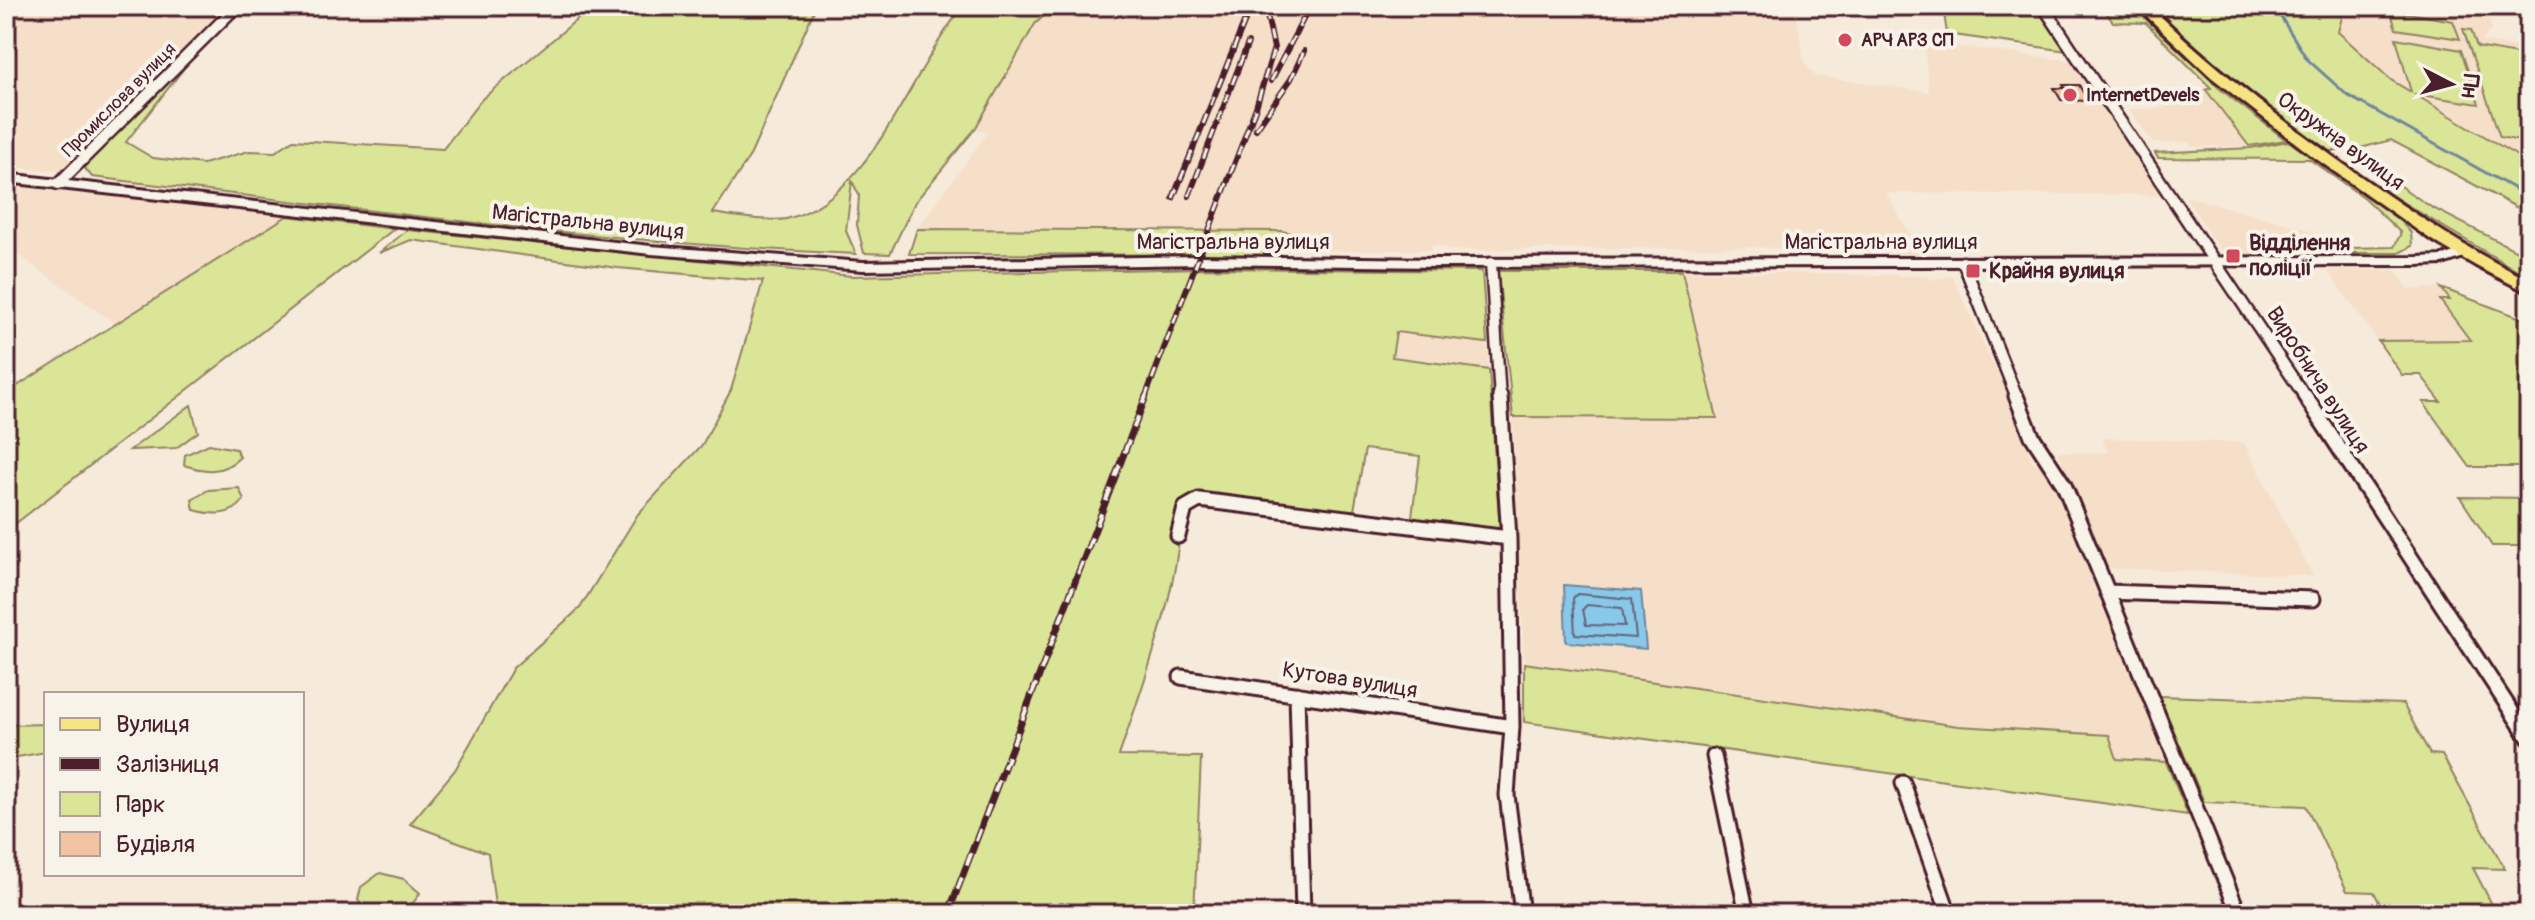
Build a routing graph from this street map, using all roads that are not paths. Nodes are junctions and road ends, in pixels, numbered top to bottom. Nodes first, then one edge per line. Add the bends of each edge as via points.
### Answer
1 (237, 6) edge
2 (2043, 6) edge
3 (2143, 6) edge
4 (6, 178) edge
5 (58, 184) junction
6 (2463, 253) junction
7 (1963, 262) junction
8 (2217, 262) junction
9 (1491, 263) junction
10 (2529, 287) edge
11 (1178, 536) dead end
12 (1509, 538) junction
13 (2107, 592) junction
14 (2313, 599) dead end
15 (1181, 677) dead end
16 (1297, 694) junction
17 (1512, 727) junction
18 (2529, 738) edge
19 (1714, 756) dead end
20 (1903, 783) dead end
21 (1303, 914) edge
22 (1522, 914) edge
23 (1747, 914) edge
24 (1949, 914) edge
25 (2239, 914) edge

1 - 5 street, Промислова вулиця
2 - 8 street, Виробнича вулиця
3 - 6 main road, Окружна вулиця via 2254,105
4 - 5 street, Магістральна вулиця
5 - 9 street, Магістральна вулиця via 651,250 833,265
6 - 8 street, Магістральна вулиця via 2443,260
6 - 10 main road, Окружна вулиця
7 - 8 street, Магістральна вулиця
7 - 9 street, Магістральна вулиця
7 - 13 street via 2032,436 2064,485
8 - 18 street, Виробнича вулиця
9 - 12 street
11 - 12 street via 1185,508 1199,500
12 - 17 street
13 - 14 street
13 - 25 street
15 - 16 street, Кутова вулиця
16 - 17 street, Кутова вулиця
16 - 21 street
17 - 22 street via 1508,793
19 - 23 street
20 - 24 street

